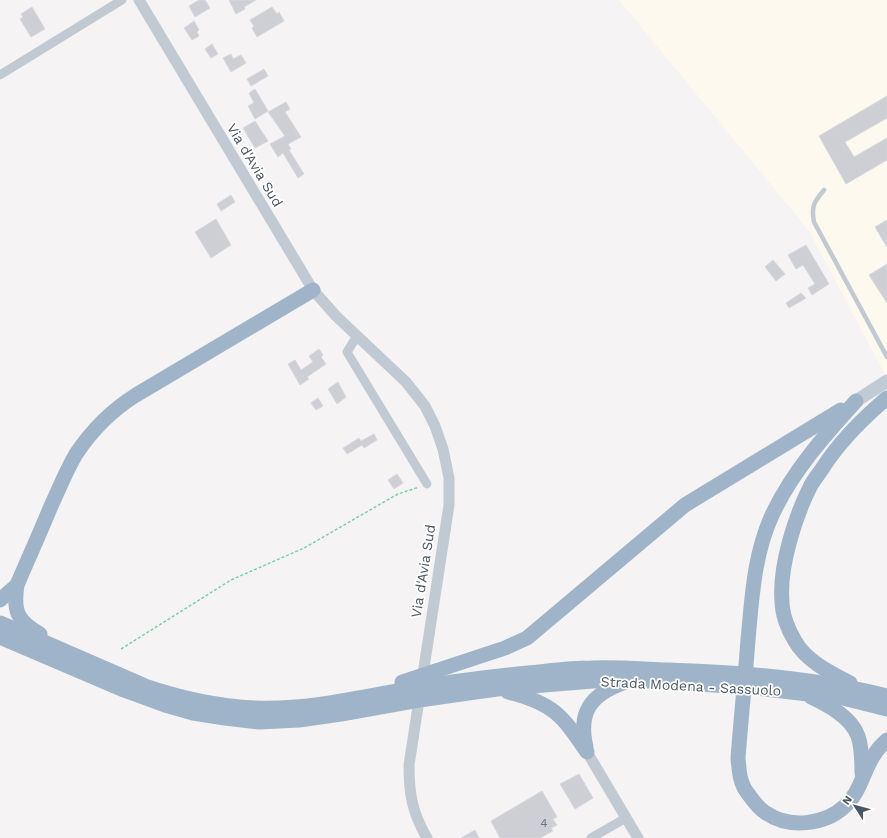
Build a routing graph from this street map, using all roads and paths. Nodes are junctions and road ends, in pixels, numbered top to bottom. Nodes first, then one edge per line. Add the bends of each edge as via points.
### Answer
1 (122, 0) edge
2 (139, 0) edge
3 (0, 75) edge
4 (824, 190) dead end
5 (313, 290) junction
6 (357, 336) junction
7 (887, 357) edge
8 (887, 381) edge
9 (887, 398) edge
10 (856, 401) junction
11 (821, 441) junction
12 (427, 484) joint
13 (17, 585) junction
14 (0, 600) edge
15 (0, 623) edge
16 (0, 637) edge
17 (121, 649) dead end
18 (95, 664) junction
19 (631, 680) junction
20 (497, 689) junction
21 (865, 690) junction
22 (803, 692) junction
23 (887, 696) edge
24 (401, 697) junction
25 (334, 702) junction
26 (887, 709) edge
27 (887, 740) edge
28 (587, 752) junction
29 (862, 777) junction
30 (626, 818) junction
31 (427, 838) edge
32 (591, 838) edge
33 (638, 838) edge

1 - 3 street
2 - 5 street, Via d'Avia Sud
4 - 7 lane via 812,208 814,222
5 - 6 street, Via d'Avia Sud
5 - 13 highway via 136,394 104,419 76,454 65,474
6 - 12 street via 347,352
6 - 31 street, Via d'Avia Sud via 406,382 425,406 443,449 449,478 449,505 409,765 411,802 418,823
8 - 10 main road
9 - 11 highway via 860,412
9 - 21 highway via 865,416 846,437 810,486 790,543 783,574 782,602 795,642 812,660 829,672
10 - 11 highway
10 - 25 highway via 685,505 527,638 390,686
11 - 29 highway via 789,483 773,514 762,544 754,576 738,758 742,785 753,801 765,813 793,823 819,821 831,816 854,796
12 - 17 path via 398,494 304,548 231,580
13 - 14 highway
13 - 18 highway via 15,609 22,620 31,629
15 - 18 highway
16 - 24 highway via 124,690 200,714 259,722 299,720 340,714
18 - 25 highway via 145,686 195,701 256,708
19 - 20 highway, Strada Modena - Sassuolo
19 - 22 highway, Strada Modena - Sassuolo
19 - 28 highway via 603,692 592,701 586,711 583,725
20 - 24 highway, Strada Modena - Sassuolo
20 - 28 highway via 539,701 551,709 567,724
21 - 23 highway, Strada Modena - Sassuolo
21 - 24 highway, Strada Modena - Sassuolo via 778,676 714,671 591,668 527,673
22 - 26 highway, Strada Modena - Sassuolo via 843,698
22 - 29 highway via 835,711 853,727 860,746
24 - 25 highway
27 - 29 highway via 874,754
28 - 30 street
30 - 32 street
30 - 33 street

